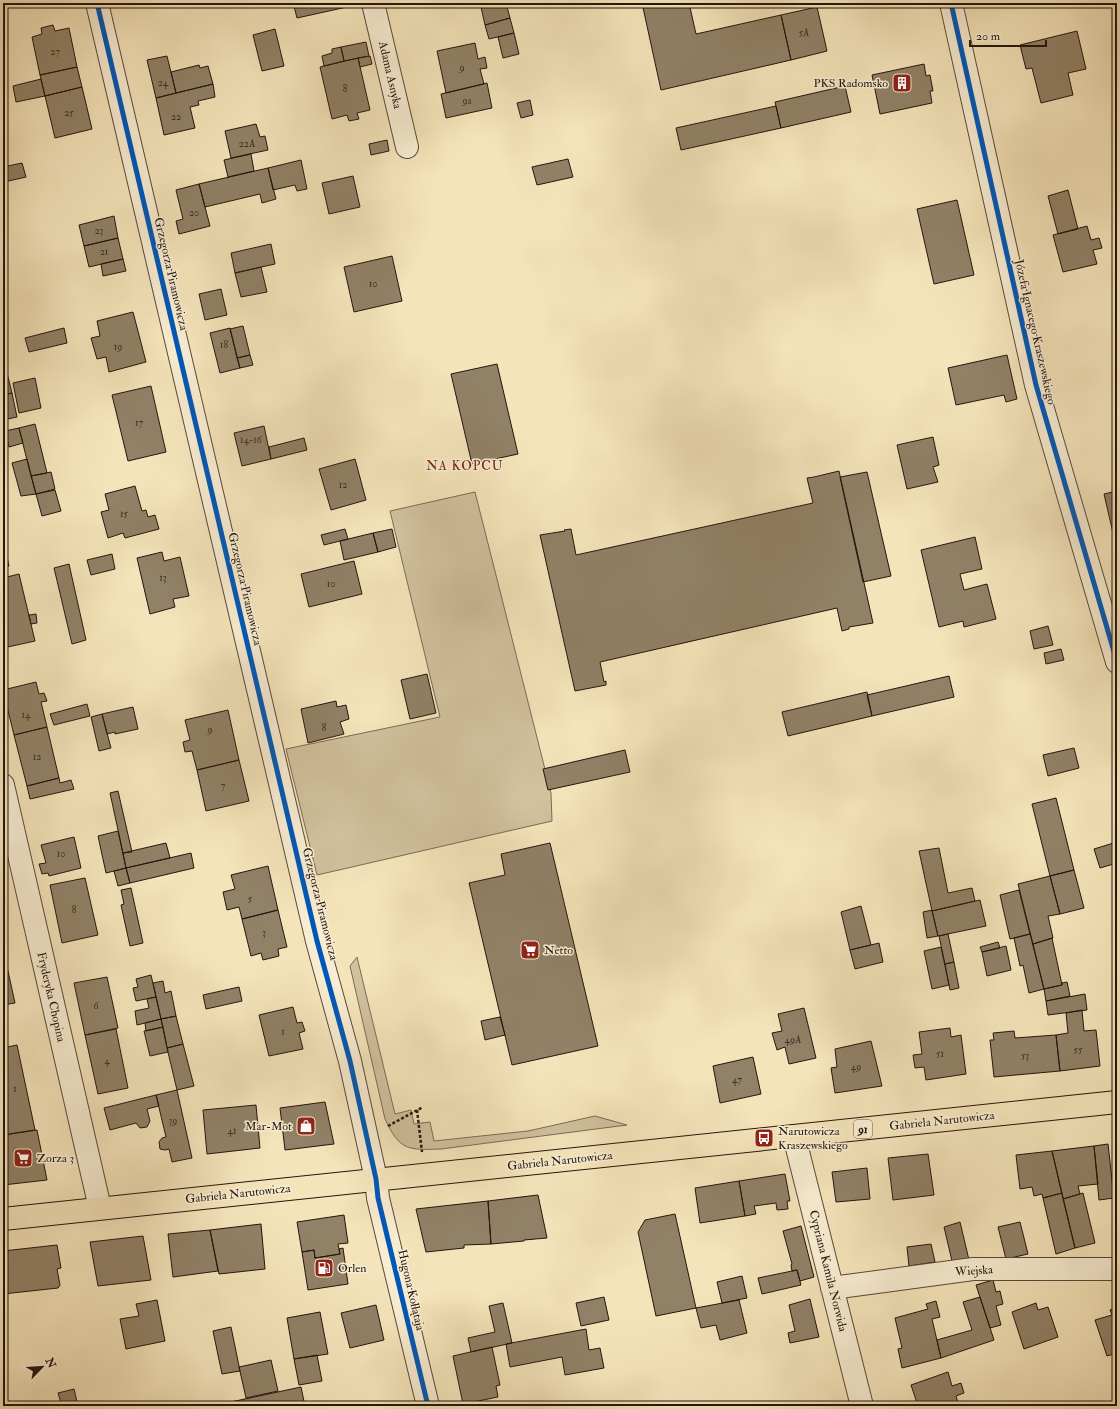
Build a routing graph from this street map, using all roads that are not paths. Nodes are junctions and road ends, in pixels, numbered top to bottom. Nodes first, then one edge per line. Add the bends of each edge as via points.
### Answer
1 (97, 3) edge
2 (373, 3) edge
3 (951, 3) edge
4 (407, 147) dead end
5 (1117, 662) edge
6 (3, 785) edge
7 (1117, 1102) edge
8 (794, 1136) junction
9 (376, 1179) junction
10 (100, 1208) junction
11 (3, 1219) edge
12 (1117, 1268) edge
13 (832, 1288) junction
14 (428, 1406) edge
15 (862, 1406) edge

1 - 9 street, Grzegorza Piramowicza
2 - 4 street, Adama Asnyka
3 - 5 street, Józefa Ignacego Kraszewskiego via 1036,385
6 - 10 street, Fryderyka Chopina
7 - 8 main road, Gabriela Narutowicza / 91
8 - 9 main road, Gabriela Narutowicza / 91
8 - 13 street, Cypriana Kamila Norwida
9 - 10 main road, Gabriela Narutowicza / 91
9 - 14 street, Hugona Kołłątaja via 378,1198
10 - 11 main road, Gabriela Narutowicza / 91
12 - 13 street, Wiejska via 972,1269
13 - 15 street, Cypriana Kamila Norwida

